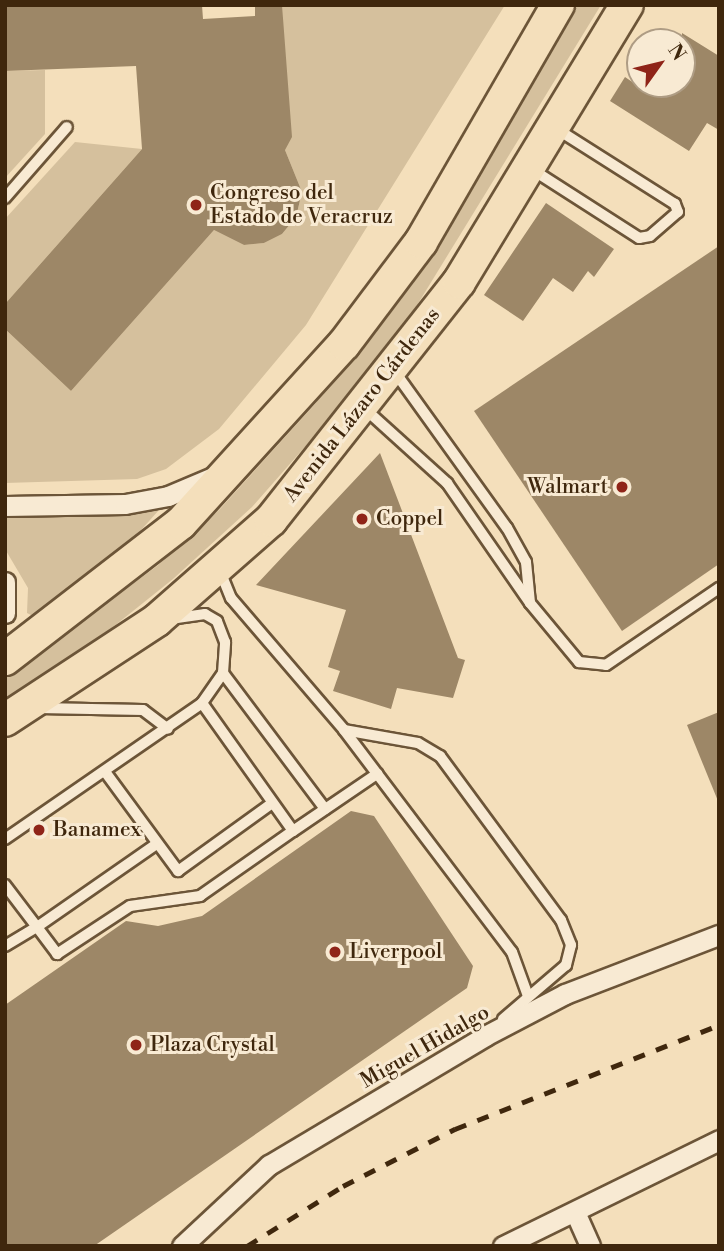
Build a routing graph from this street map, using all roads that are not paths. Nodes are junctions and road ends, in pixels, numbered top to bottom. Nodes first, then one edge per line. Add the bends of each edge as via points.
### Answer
1 (558, 5) edge
2 (627, 5) edge
3 (67, 127) dead end
4 (554, 127) junction
5 (528, 167) junction
6 (5, 198) edge
7 (393, 369) junction
8 (364, 407) junction
9 (232, 470) junction
10 (5, 506) edge
11 (218, 568) junction
12 (5, 582) edge
13 (719, 588) edge
14 (530, 603) junction
15 (5, 613) edge
16 (157, 620) junction
17 (5, 659) edge
18 (223, 673) junction
19 (202, 703) junction
20 (15, 714) edge
21 (168, 729) junction
22 (344, 730) junction
23 (106, 773) junction
24 (377, 774) junction
25 (271, 804) junction
26 (325, 809) junction
27 (293, 831) junction
28 (5, 839) edge
29 (155, 845) junction
30 (5, 885) edge
31 (37, 928) junction
32 (719, 935) edge
33 (5, 946) edge
34 (528, 996) junction
35 (485, 1036) junction
36 (719, 1140) edge
37 (575, 1212) junction
38 (182, 1246) edge
39 (503, 1246) edge
40 (590, 1246) edge

1 - 9 highway via 421,242 344,344
2 - 4 highway, Avenida Lázaro Cárdenas
3 - 6 lane
4 - 5 highway, Avenida Lázaro Cárdenas
4 - 5 lane via 676,204 678,212 650,236 639,238
5 - 7 highway, Avenida Lázaro Cárdenas via 459,282
7 - 8 highway, Avenida Lázaro Cárdenas
7 - 14 lane via 508,528 526,562
8 - 11 highway, Avenida Lázaro Cárdenas via 271,520
8 - 14 lane via 447,483
9 - 10 street via 168,496 125,504
9 - 17 highway via 181,523
11 - 16 highway, Avenida Lázaro Cárdenas
11 - 22 lane via 231,598
12 - 15 street
13 - 14 lane via 606,665 579,662
16 - 18 lane via 205,614 217,621 225,642
16 - 20 highway, Avenida Lázaro Cárdenas
18 - 19 lane
18 - 26 lane
19 - 21 lane
19 - 25 lane
20 - 21 lane via 143,710
21 - 23 lane
22 - 24 lane
22 - 34 lane via 418,743 440,756 561,920 571,944 566,965
23 - 28 lane
23 - 29 lane
24 - 26 lane
24 - 34 lane via 512,952
25 - 27 lane
25 - 29 lane via 178,871
26 - 27 lane
27 - 31 lane via 200,896 130,906 57,954
29 - 31 lane
30 - 31 lane
31 - 33 lane
32 - 35 street, Miguel Hidalgo via 565,995
34 - 35 lane
35 - 38 street, Miguel Hidalgo via 270,1165
36 - 37 street
37 - 39 street
37 - 40 street

